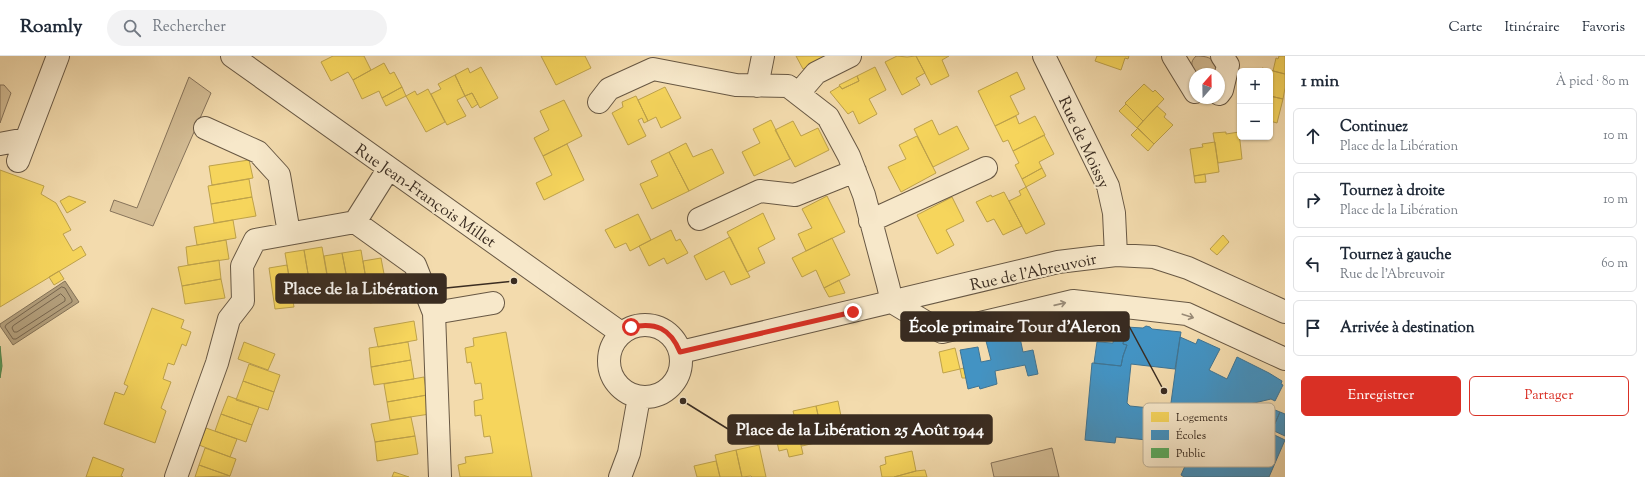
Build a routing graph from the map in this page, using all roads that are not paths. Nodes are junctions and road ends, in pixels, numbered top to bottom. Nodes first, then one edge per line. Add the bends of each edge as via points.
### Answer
1 (58, 56) edge
2 (232, 56) edge
3 (763, 56) edge
4 (850, 56) edge
5 (1044, 56) edge
6 (1173, 56) edge
7 (1222, 56) edge
8 (1225, 78) edge
9 (1189, 82) edge
10 (757, 86) junction
11 (798, 94) junction
12 (599, 102) dead end
13 (205, 128) dead end
14 (26, 139) junction
15 (0, 144) edge
16 (18, 161) dead end
17 (389, 168) junction
18 (986, 168) dead end
19 (855, 171) junction
20 (699, 219) dead end
21 (870, 221) junction
22 (355, 222) junction
23 (289, 233) junction
24 (1116, 254) junction
25 (892, 302) junction
26 (493, 303) dead end
27 (1285, 312) edge
28 (434, 313) junction
29 (621, 333) junction
30 (680, 352) junction
31 (1285, 359) edge
32 (639, 396) junction
33 (176, 477) edge
34 (440, 477) edge
35 (620, 477) edge

1 - 14 street
2 - 17 street, Rue Jean-François Millet
3 - 10 street
4 - 11 street via 816,74
5 - 24 street, Rue de Moissy via 1108,186 1114,213
6 - 9 street
7 - 8 street via 1228,65
10 - 11 street via 788,86
10 - 12 street via 736,85 653,69 609,89
11 - 19 street via 828,117
13 - 23 street via 258,152 279,175
14 - 15 street
14 - 16 street
17 - 22 street
17 - 29 street, Rue Jean-François Millet
18 - 21 street
19 - 20 street via 794,195 760,190
19 - 21 street
21 - 25 street
22 - 23 street
22 - 28 street via 415,265
23 - 33 street via 256,240 242,266 244,302 229,319 217,363
24 - 25 street, Rue de l'Abreuvoir via 1058,262
24 - 27 street, Rue de l'Abreuvoir via 1154,257 1188,268
25 - 30 street, Rue de l'Abreuvoir
25 -> 31 street via 942,332 1073,301 1187,314
26 - 28 street
28 - 34 street
29 - 30 street via 644,324 656,326 667,331 676,340
29 - 32 street via 613,342 609,353 612,376 618,386 628,393
30 - 32 street via 682,364 672,386 651,397
32 - 35 street via 629,453

